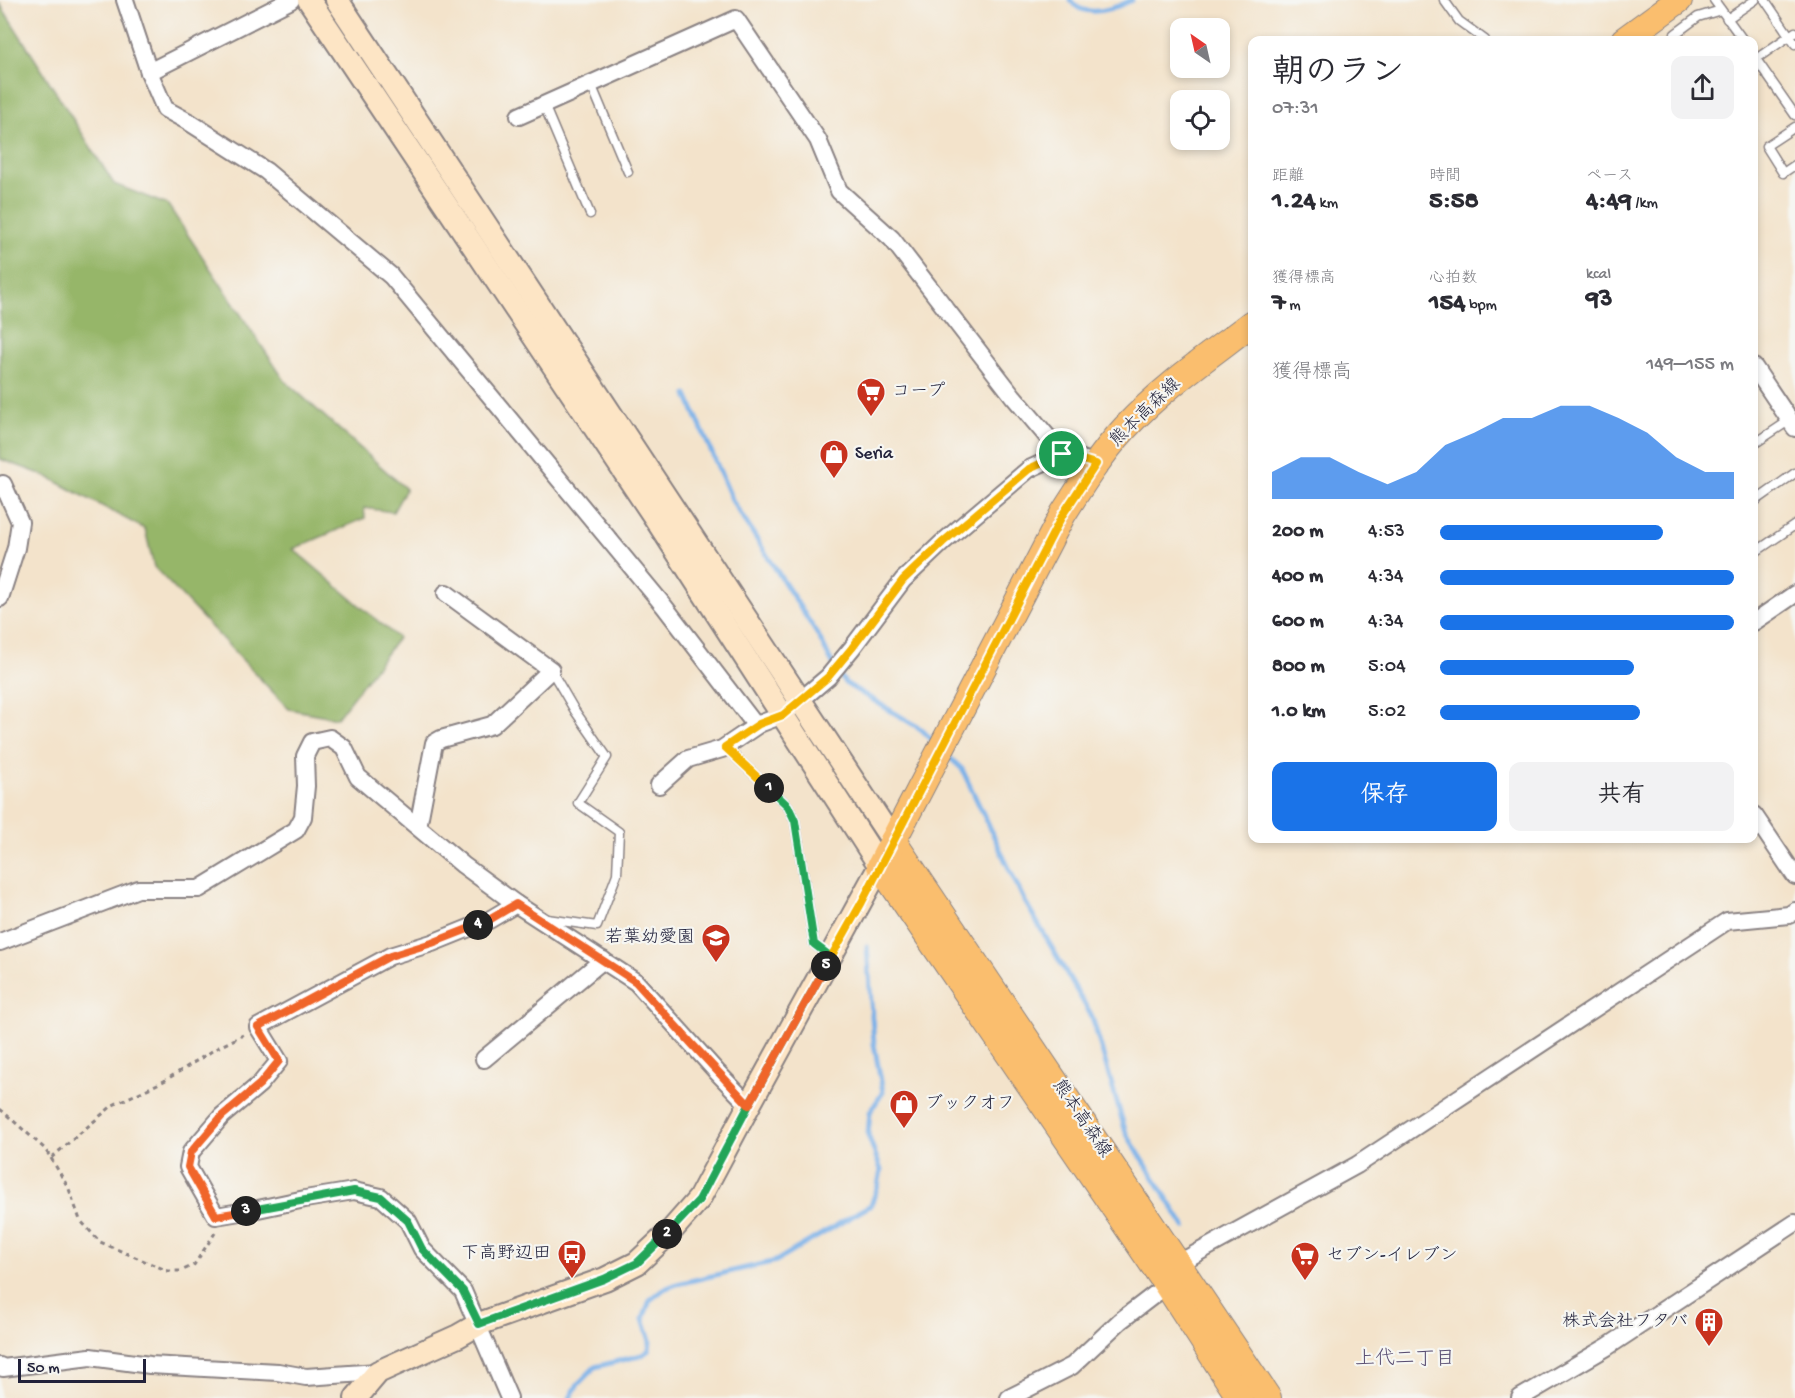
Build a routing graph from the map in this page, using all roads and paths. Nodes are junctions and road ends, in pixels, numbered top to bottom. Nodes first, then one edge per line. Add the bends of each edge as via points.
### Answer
1 (124, 0) edge
2 (291, 0) edge
3 (309, 0) edge
4 (337, 0) edge
5 (1444, 0) edge
6 (1678, 0) edge
7 (1714, 0) edge
8 (1755, 0) edge
9 (1764, 0) edge
10 (1721, 10) junction
11 (1727, 19) junction
12 (1480, 36) edge
13 (1629, 36) edge
14 (1676, 36) edge
15 (1740, 36) edge
16 (1793, 38) edge
17 (1758, 56) edge
18 (1758, 61) edge
19 (148, 72) junction
20 (591, 84) junction
21 (544, 105) junction
22 (519, 116) dead end
23 (1795, 116) edge
24 (1795, 127) edge
25 (1795, 165) edge
26 (628, 172) dead end
27 (590, 214) dead end
28 (539, 324) junction
29 (1248, 326) edge
30 (1758, 373) edge
31 (1792, 424) edge
32 (1758, 441) edge
33 (1062, 454) junction
34 (1096, 464) junction
35 (1793, 475) edge
36 (3, 484) dead end
37 (1758, 499) edge
38 (1795, 525) edge
39 (1758, 550) edge
40 (446, 592) dead end
41 (1795, 594) edge
42 (0, 598) edge
43 (1758, 619) edge
44 (551, 670) junction
45 (800, 700) junction
46 (783, 715) junction
47 (759, 724) junction
48 (725, 747) junction
49 (659, 785) dead end
50 (1758, 821) edge
51 (418, 827) junction
52 (894, 841) junction
53 (880, 866) junction
54 (1795, 876) edge
55 (516, 904) junction
56 (1795, 911) edge
57 (534, 917) junction
58 (0, 942) edge
59 (831, 957) junction
60 (603, 960) junction
61 (258, 1027) junction
62 (484, 1059) dead end
63 (749, 1105) junction
64 (0, 1109) edge
65 (51, 1158) junction
66 (226, 1214) junction
67 (1795, 1222) edge
68 (1172, 1274) junction
69 (479, 1324) junction
70 (0, 1366) edge
71 (378, 1372) junction
72 (356, 1398) edge
73 (509, 1398) edge
74 (1010, 1398) edge
75 (1240, 1398) edge
76 (1268, 1398) edge
77 (1520, 1398) edge

1 - 19 street
2 - 19 street
3 - 28 street
4 - 28 street
5 - 12 lane via 1459,21
6 - 13 main road
7 - 10 lane
8 - 11 lane
9 - 16 lane
10 - 11 lane
10 - 14 lane via 1698,17
11 - 15 lane
16 - 17 lane
18 - 23 lane
19 - 47 street via 165,109 266,171 391,276 657,597 753,722
20 - 21 street
20 - 26 lane
20 - 33 street via 736,19 818,140 839,191 891,238
21 - 22 street
21 - 27 lane
24 - 25 lane via 1766,146 1783,173
28 - 45 street
28 - 46 street
29 - 34 main road, 熊本高森線 via 1160,394
30 - 31 street
31 - 32 lane
33 - 34 street
33 - 45 street via 1029,469 943,542 903,580 828,677
34 - 52 main road, 熊本高森線 via 1063,514
35 - 37 lane
36 - 42 street via 20,522
38 - 39 lane
40 - 44 street
41 - 43 street
44 - 51 street via 492,725 434,743
44 - 57 lane via 607,757 578,803 620,832 618,863 597,926
45 - 46 street
45 - 52 street
46 - 47 street
46 - 53 street
47 - 48 street
48 - 49 street via 688,759
48 - 59 lane via 788,806 795,821 814,944
50 - 54 street
51 - 55 street
51 - 58 street via 358,777 344,748 330,738 312,742 305,756 303,817 296,830 199,889 138,889
52 - 53 main road, 熊本高森線
52 - 68 main road, 熊本高森線
53 - 59 street
53 - 68 main road, 熊本高森線
55 - 57 street
55 - 61 street via 489,920 390,956
56 - 68 street via 1789,915 1727,921 1357,1165
57 - 60 street
59 - 63 street
60 - 62 street
60 - 63 street via 636,982
61 - 65 path via 164,1081 113,1105
61 - 66 street via 279,1061 206,1134 191,1152 188,1167 216,1216
63 - 69 street via 699,1200 637,1263 604,1279
64 - 65 path
65 - 66 path via 69,1189 80,1220 100,1242 168,1271 194,1265
66 - 69 street via 354,1191 381,1197 408,1221 422,1249 463,1291
67 - 77 street via 1607,1347
68 - 74 street via 1072,1366
68 - 75 main road, 熊本高森線
68 - 76 main road, 熊本高森線
69 - 71 street
69 - 73 street
70 - 71 street via 90,1357 306,1377
71 - 72 street

